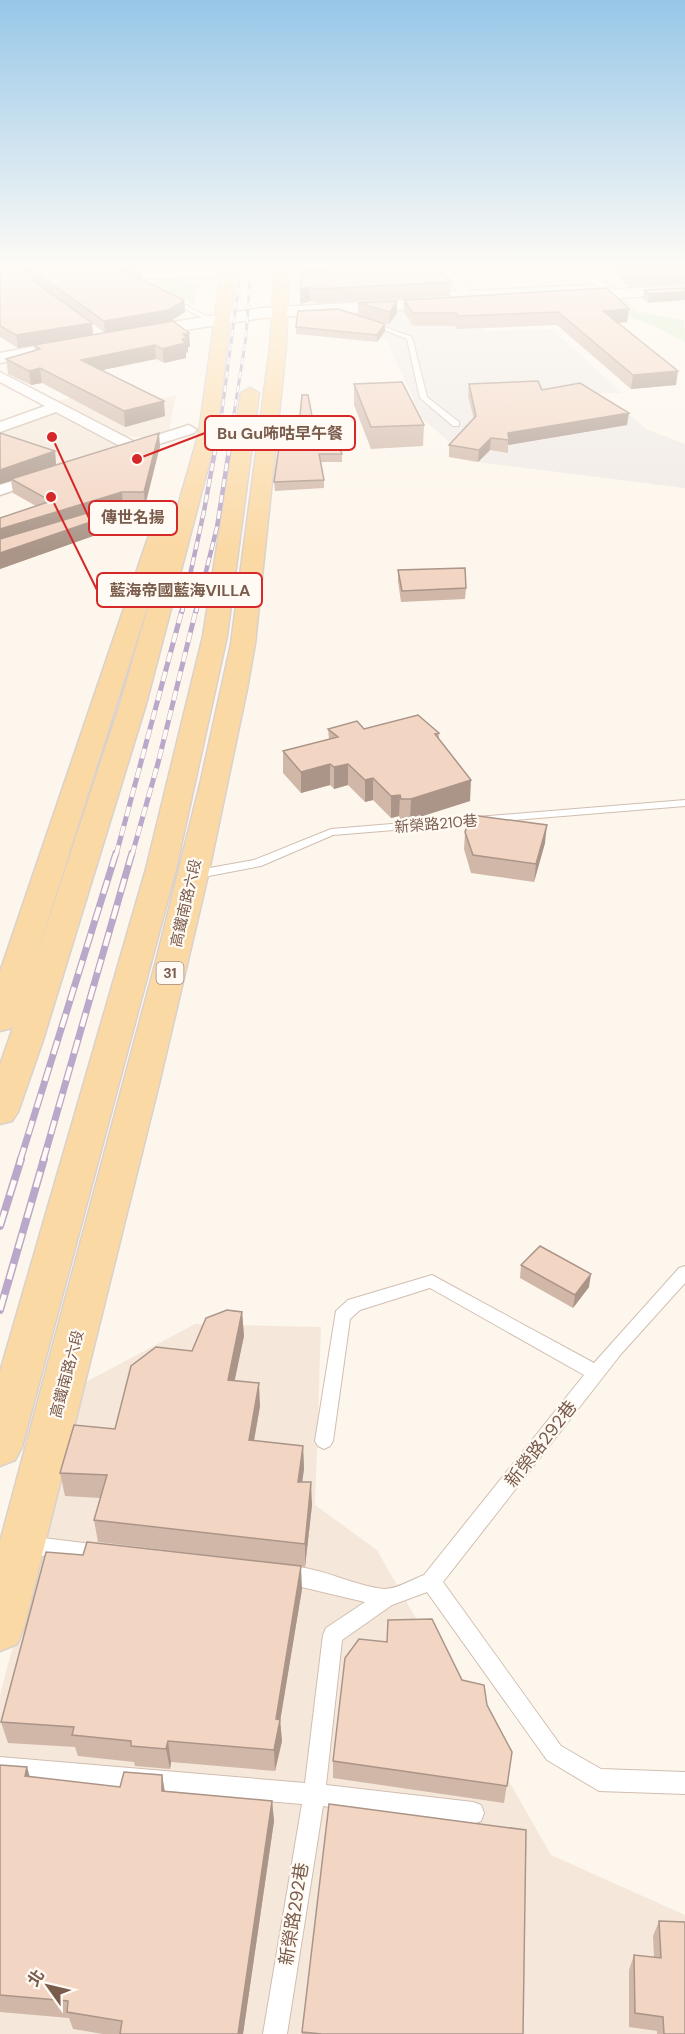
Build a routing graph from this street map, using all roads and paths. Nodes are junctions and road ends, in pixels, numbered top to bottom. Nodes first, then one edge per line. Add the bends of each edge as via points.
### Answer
1 (200, 361) edge
2 (207, 361) edge
3 (269, 361) edge
4 (273, 361) edge
5 (415, 361) edge
6 (0, 376) edge
7 (56, 407) junction
8 (456, 424) dead end
9 (0, 427) edge
10 (189, 430) junction
11 (133, 447) junction
12 (110, 454) edge
13 (66, 468) edge
14 (0, 490) edge
15 (167, 512) junction
16 (118, 513) edge
17 (215, 636) junction
18 (125, 642) junction
19 (235, 684) junction
20 (133, 704) junction
21 (685, 803) edge
22 (193, 875) junction
23 (0, 1020) edge
24 (0, 1112) edge
25 (685, 1272) edge
26 (596, 1373) junction
27 (324, 1441) dead end
28 (0, 1447) edge
29 (22, 1545) junction
30 (117, 1556) edge
31 (259, 1572) edge
32 (431, 1582) junction
33 (386, 1598) junction
34 (0, 1628) edge
35 (0, 1768) edge
36 (685, 1784) edge
37 (314, 1794) junction
38 (473, 1813) dead end
39 (275, 2034) edge

1 - 10 main road
2 - 20 main road via 208,433
3 - 17 main road, 31
4 - 19 main road, 高鐵南路六段 / 31 via 243,644
5 - 8 lane via 424,398
6 - 7 street
7 - 9 street
7 - 11 street
10 - 11 street
10 - 15 main road
11 - 12 street
13 - 14 street
15 - 16 lane
15 - 18 main road
17 - 19 main road
17 - 28 main road, 31 via 160,869
18 - 20 main road
18 - 23 main road
19 - 22 main road, 高鐵南路六段 / 31
20 - 24 main road
21 - 22 lane, 新榮路210巷 via 331,832 257,863
22 - 29 main road, 高鐵南路六段 / 31 via 129,1139
25 - 26 lane, 新榮路292巷
26 - 27 lane via 432,1281 354,1305 342,1316
26 - 32 lane, 新榮路292巷
29 - 30 lane
29 - 34 main road, 高鐵南路六段 / 31
31 - 33 lane via 307,1578
32 - 33 lane, 新榮路292巷
32 - 36 lane via 554,1753 600,1780
33 - 37 lane, 新榮路292巷 via 333,1635
35 - 37 lane
37 - 38 lane
37 - 39 lane, 新榮路292巷

